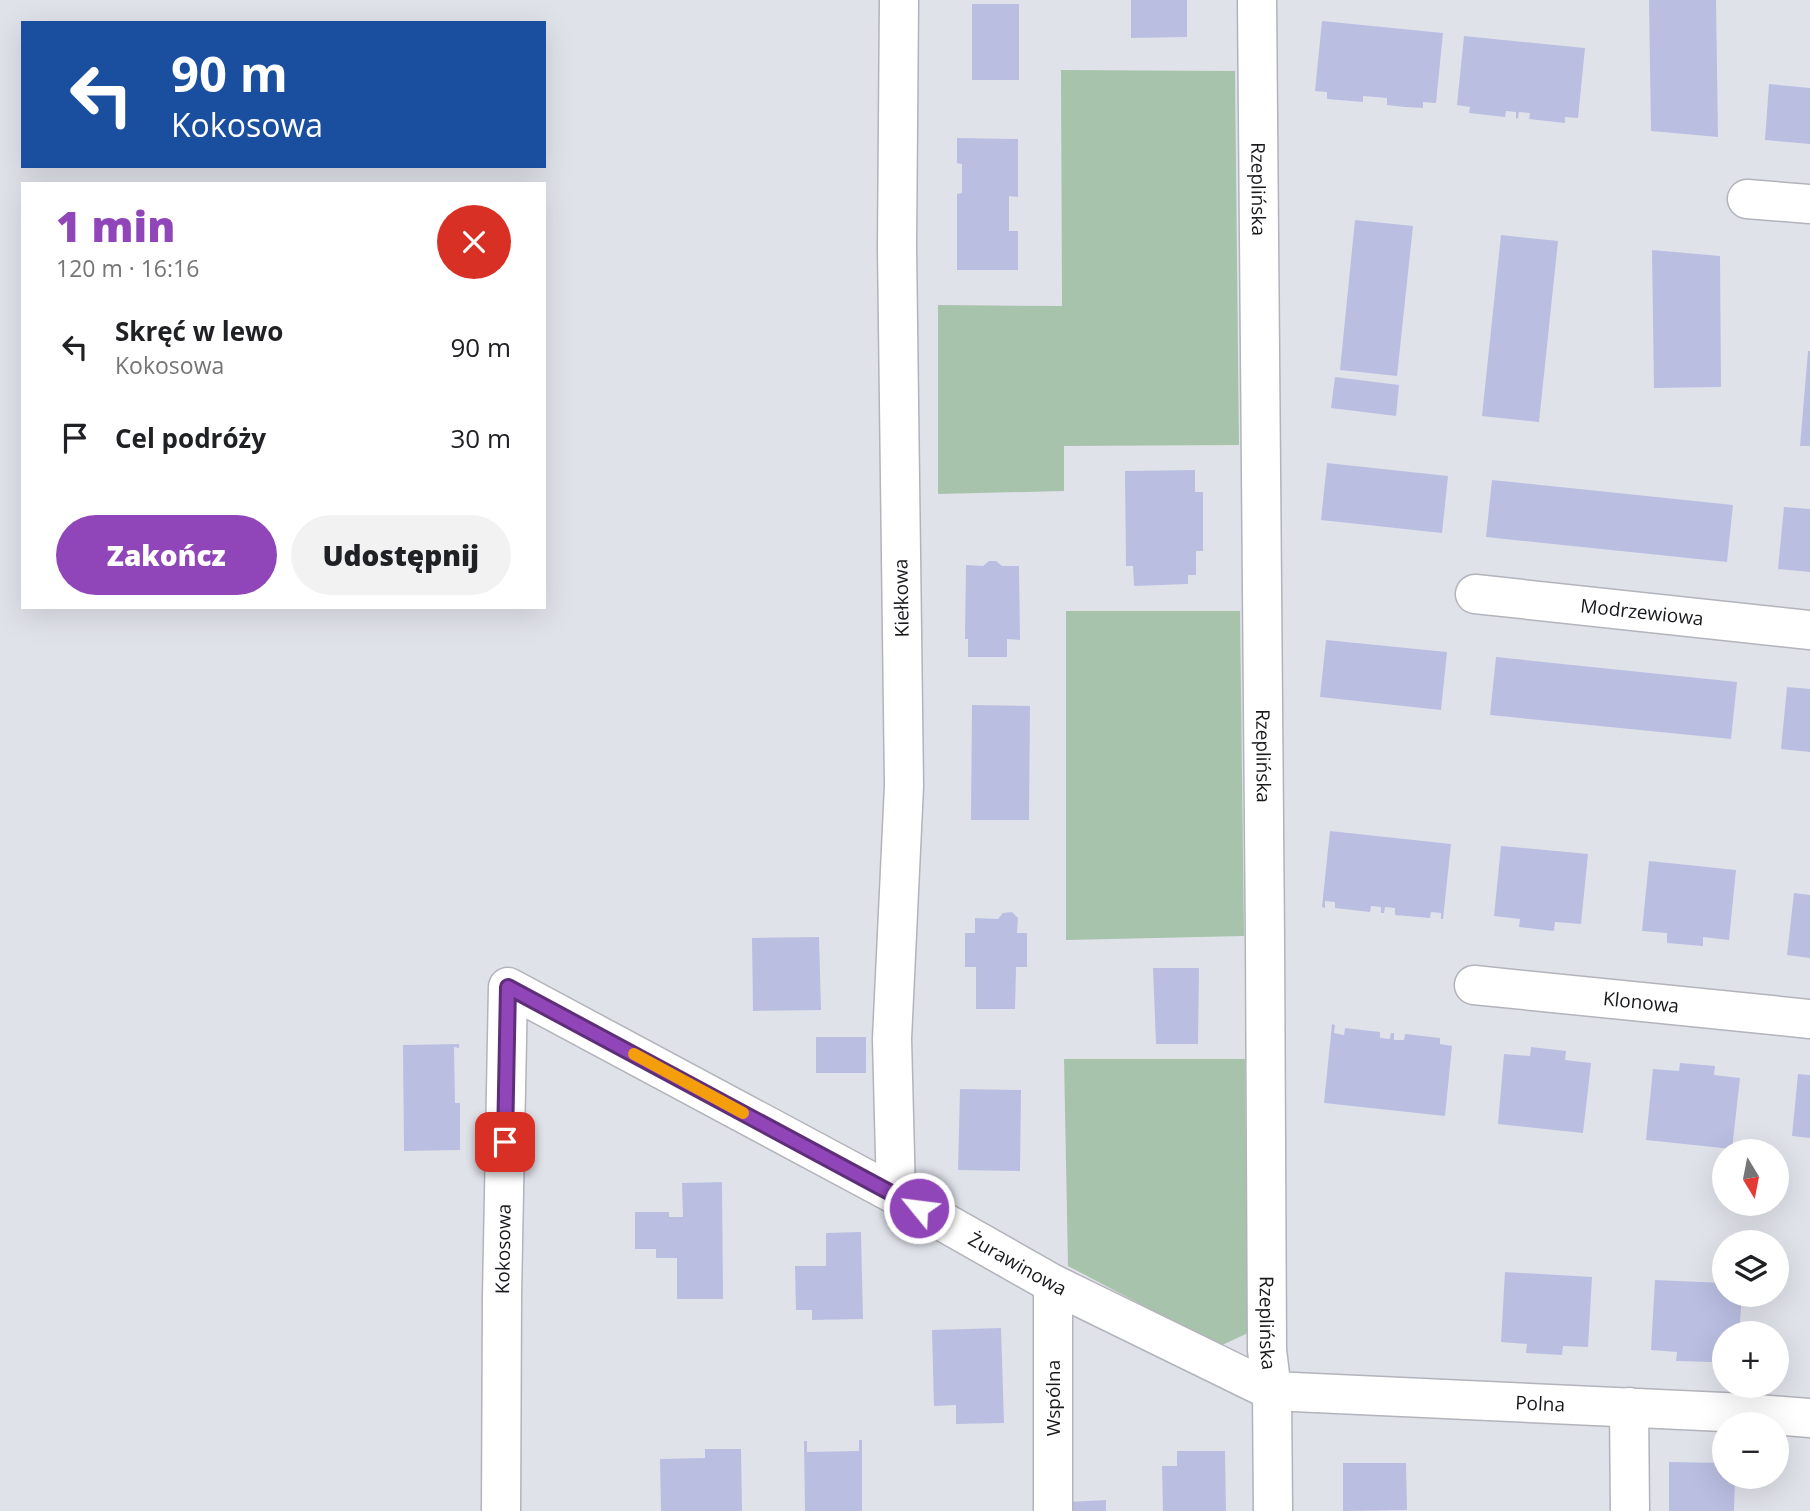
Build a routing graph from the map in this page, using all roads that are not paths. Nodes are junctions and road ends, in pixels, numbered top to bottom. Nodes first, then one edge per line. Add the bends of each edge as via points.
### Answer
1 (899, 0) edge
2 (1257, 0) edge
3 (1747, 199) dead end
4 (1810, 204) edge
5 (1475, 594) dead end
6 (1810, 630) edge
7 (1474, 985) dead end
8 (508, 987) joint
9 (1810, 1018) edge
10 (896, 1195) junction
11 (1053, 1284) junction
12 (1272, 1391) junction
13 (1629, 1407) junction
14 (1810, 1418) edge
15 (501, 1511) edge
16 (1053, 1511) edge
17 (1273, 1511) edge
18 (1630, 1511) edge

1 - 10 street, Kiełkowa via 897,247 904,786 892,1039
2 - 12 street, Rzeplińska via 1267,1350
3 - 4 street
5 - 6 street, Modrzewiowa
7 - 9 street, Klonowa
8 - 10 street, Żurawinowa
8 - 15 street, Kokosowa
10 - 11 street, Żurawinowa
11 - 12 street, Żurawinowa
11 - 16 street, Wspólna
12 - 13 street, Polna
12 - 17 street, Rzeplińska
13 - 14 street, Polna
13 - 18 street

